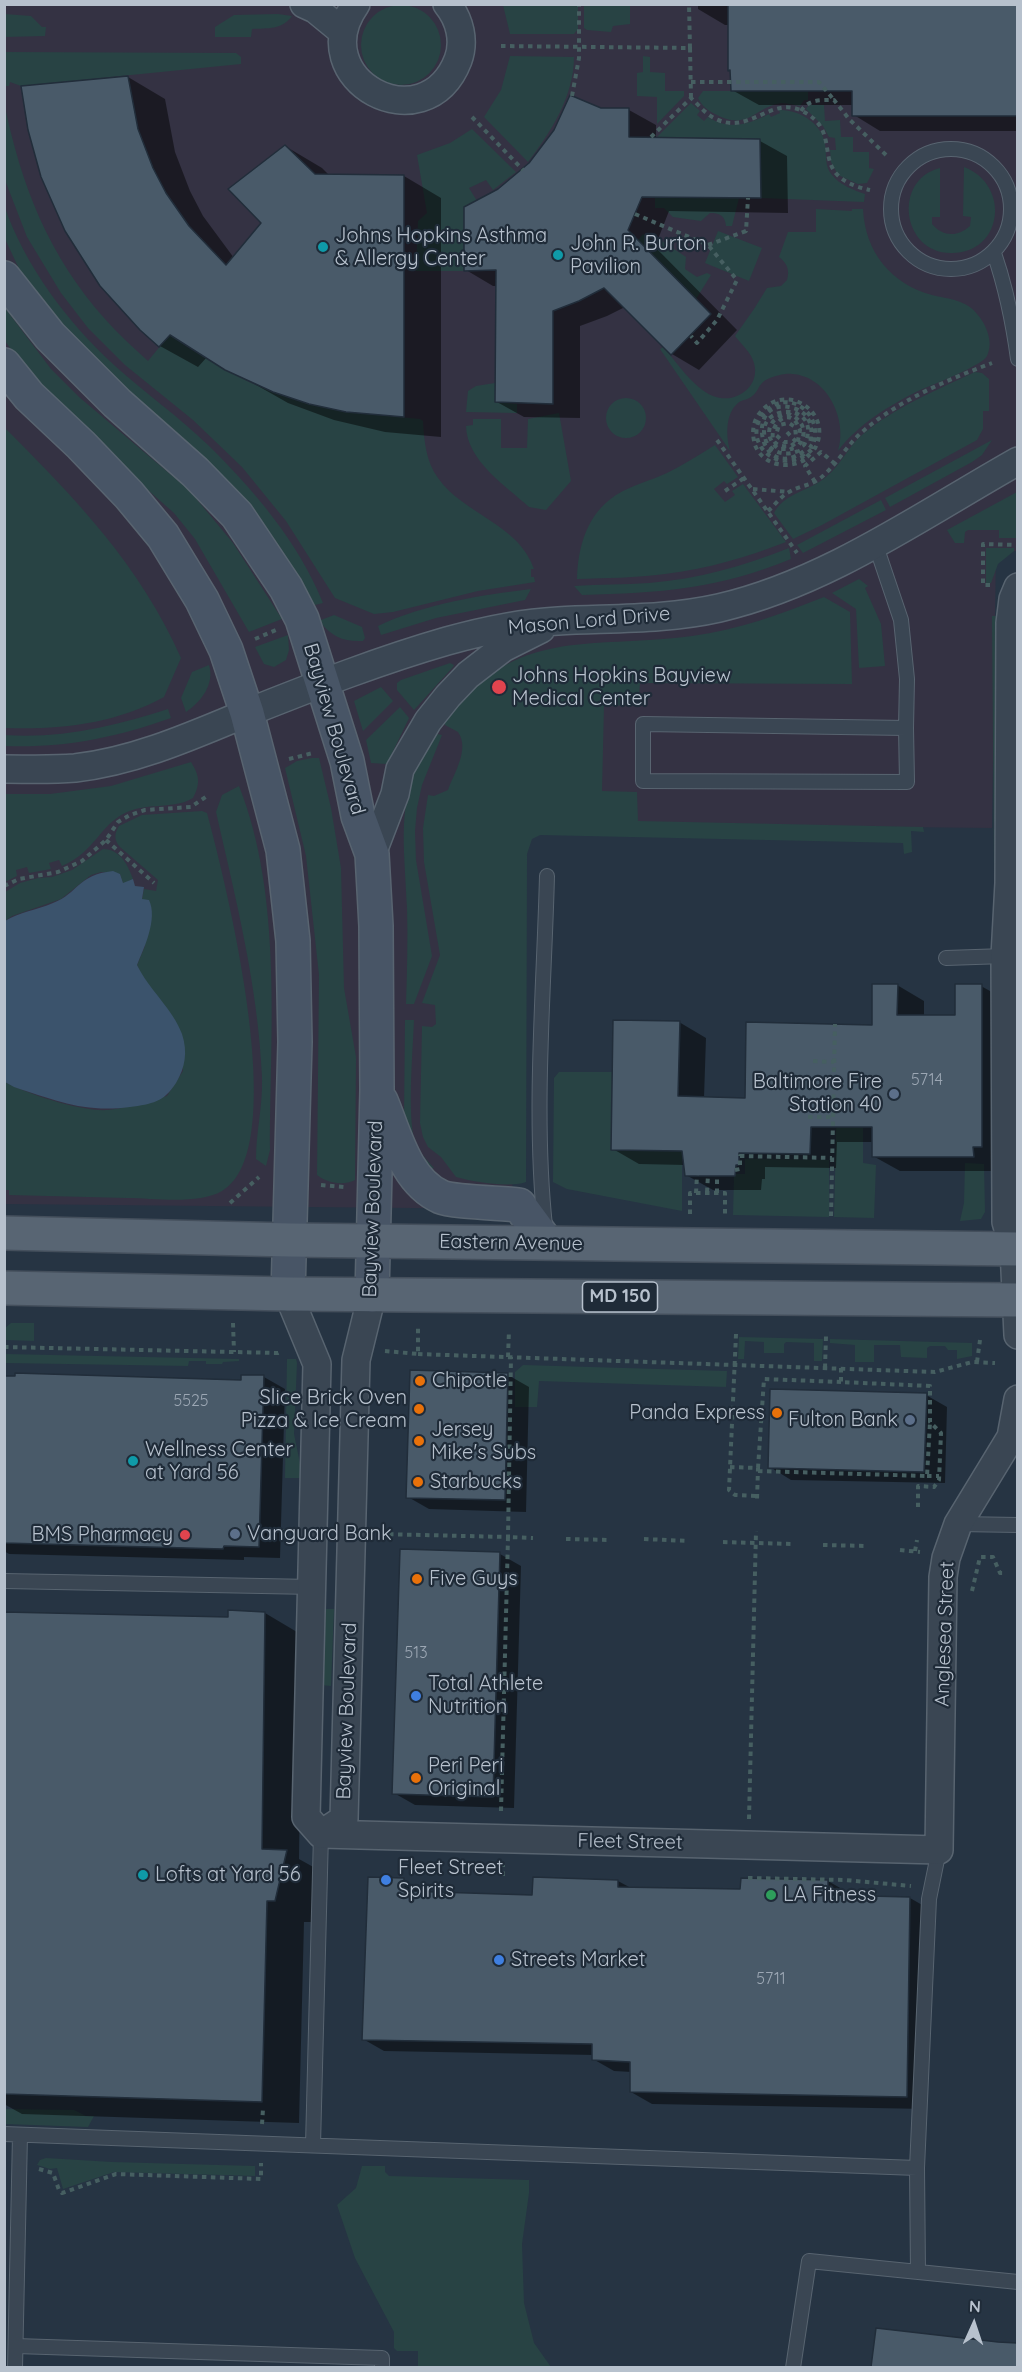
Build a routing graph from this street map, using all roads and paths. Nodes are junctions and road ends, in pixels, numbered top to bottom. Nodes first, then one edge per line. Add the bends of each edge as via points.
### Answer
1 (304, 4) edge
2 (356, 4) edge
3 (447, 4) edge
4 (579, 4) edge
5 (689, 4) edge
6 (343, 32) junction
7 (501, 46) dead end
8 (580, 46) junction
9 (690, 48) junction
10 (690, 82) junction
11 (572, 96) dead end
12 (691, 98) junction
13 (834, 100) junction
14 (801, 111) junction
15 (472, 117) dead end
16 (651, 137) dead end
17 (886, 155) dead end
18 (523, 170) dead end
19 (870, 190) dead end
20 (748, 198) dead end
21 (635, 214) dead end
22 (708, 245) junction
23 (994, 253) junction
24 (4, 278) edge
25 (691, 336) dead end
26 (1017, 359) edge
27 (992, 363) dead end
28 (4, 365) edge
29 (787, 432) dead end
30 (717, 440) dead end
31 (813, 460) junction
32 (1017, 460) edge
33 (834, 463) junction
34 (744, 477) junction
35 (815, 482) junction
36 (752, 489) junction
37 (725, 491) dead end
38 (789, 492) junction
39 (768, 511) junction
40 (875, 543) junction
41 (1017, 545) edge
42 (799, 556) dead end
43 (1006, 586) edge
44 (555, 621) junction
45 (278, 629) dead end
46 (252, 640) dead end
47 (323, 682) junction
48 (247, 713) junction
49 (906, 728) junction
50 (318, 750) dead end
51 (285, 759) dead end
52 (4, 769) edge
53 (207, 796) dead end
54 (106, 840) junction
55 (372, 854) junction
56 (547, 876) dead end
57 (154, 883) dead end
58 (4, 886) edge
59 (1005, 956) junction
60 (946, 957) dead end
61 (835, 1024) dead end
62 (813, 1061) dead end
63 (834, 1062) junction
64 (377, 1090) junction
65 (808, 1117) dead end
66 (833, 1117) junction
67 (832, 1158) junction
68 (735, 1170) dead end
69 (697, 1175) dead end
70 (708, 1175) dead end
71 (717, 1175) dead end
72 (260, 1177) dead end
73 (318, 1184) dead end
74 (354, 1188) dead end
75 (696, 1193) junction
76 (707, 1193) junction
77 (717, 1193) junction
78 (230, 1203) dead end
79 (725, 1209) dead end
80 (690, 1210) dead end
81 (831, 1220) dead end
82 (4, 1233) edge
83 (290, 1240) junction
84 (373, 1241) junction
85 (547, 1243) junction
86 (1016, 1249) edge
87 (4, 1288) edge
88 (288, 1294) junction
89 (372, 1295) junction
90 (1017, 1300) edge
91 (233, 1322) dead end
92 (418, 1327) dead end
93 (509, 1330) dead end
94 (736, 1334) dead end
95 (1017, 1335) edge
96 (826, 1336) dead end
97 (980, 1340) dead end
98 (4, 1347) edge
99 (291, 1348) dead end
100 (375, 1350) dead end
101 (234, 1352) junction
102 (418, 1354) junction
103 (510, 1357) junction
104 (977, 1362) junction
105 (995, 1363) dead end
106 (733, 1365) junction
107 (825, 1368) junction
108 (841, 1368) junction
109 (841, 1382) junction
110 (1017, 1399) edge
111 (930, 1422) junction
112 (730, 1467) junction
113 (758, 1469) junction
114 (927, 1476) junction
115 (939, 1476) junction
116 (918, 1507) dead end
117 (958, 1524) junction
118 (1017, 1525) edge
119 (756, 1531) dead end
120 (390, 1535) dead end
121 (508, 1537) junction
122 (533, 1538) dead end
123 (566, 1539) dead end
124 (644, 1539) dead end
125 (611, 1540) dead end
126 (917, 1540) dead end
127 (689, 1541) dead end
128 (723, 1542) dead end
129 (756, 1543) junction
130 (791, 1544) dead end
131 (823, 1545) dead end
132 (867, 1546) dead end
133 (900, 1550) dead end
134 (915, 1551) junction
135 (927, 1552) dead end
136 (1004, 1573) dead end
137 (4, 1581) edge
138 (313, 1587) junction
139 (966, 1591) dead end
140 (501, 1816) dead end
141 (748, 1820) dead end
142 (321, 1834) junction
143 (939, 1850) junction
144 (748, 1878) dead end
145 (911, 1886) dead end
146 (262, 2109) dead end
147 (262, 2128) dead end
148 (4, 2134) edge
149 (20, 2135) junction
150 (313, 2145) junction
151 (261, 2162) dead end
152 (917, 2168) junction
153 (35, 2169) dead end
154 (918, 2272) junction
155 (1017, 2282) edge
156 (16, 2346) junction
157 (15, 2367) edge
158 (382, 2367) edge
159 (793, 2367) edge

1 - 6 street
2 - 6 street
3 - 6 street via 461,32 461,52 454,72 422,98 382,98 363,87 350,71 343,52
4 - 8 path
5 - 9 path
7 - 8 path
8 - 9 path
8 - 11 path
9 - 10 path
10 - 12 path
10 - 13 path via 819,82
12 - 14 path via 716,119 734,123 784,107
12 - 16 path
13 - 14 path via 808,102
13 - 17 path
14 - 19 path via 823,132 830,166 837,177
15 - 18 path
20 - 22 path via 746,231
21 - 22 path
22 - 25 path via 737,280 717,320 697,343
23 - 23 lane via 1012,218 1011,198 1004,179 974,153 954,149 916,159 902,173 893,191 890,211 894,231 904,248 919,261 938,269 958,270 978,264
23 - 26 lane via 1006,286
24 - 47 street, Bayview Boulevard via 50,336 237,515 302,619
27 - 33 path via 915,397 880,418
28 - 48 street, Bayview Boulevard via 29,396 129,495 163,536 202,600 226,650
29 - 31 path via 799,445 804,429 795,417 786,414 777,417 769,429 772,443 779,449 792,449 773,438 774,424 787,418 799,426 798,440 793,424 782,423 777,428 778,438 798,450 784,454 774,450 765,437 767,423 774,414 789,411 802,418 808,431 804,445 812,453 820,433 816,417 805,404 778,400 763,408 756,417 753,434 757,449 780,465 806,459 804,456 790,461 775,460 757,438 758,423 766,411 779,404 794,404 812,418 816,433 812,447 809,420 792,407 779,408 768,415 762,426 762,439 776,455 793,457 804,451
30 - 34 path
31 - 33 path via 821,452
31 - 35 path via 805,466
32 - 40 street, Mason Lord Drive
33 - 35 path
34 - 36 path
34 - 37 path
35 - 38 path
36 - 38 path
36 - 39 path
38 - 39 path
39 - 42 path
40 - 44 street, Mason Lord Drive via 814,575 718,608 633,618
40 - 49 lane via 901,620 907,679
41 - 43 path via 983,544 983,585
43 - 59 street via 1013,599
44 - 47 street, Mason Lord Drive via 506,627 448,641
44 - 55 street via 503,648 468,675 441,704 400,769 396,794
45 - 46 path
47 - 48 street, Mason Lord Drive
47 - 55 street, Bayview Boulevard via 347,761 358,816
48 - 52 street, Mason Lord Drive via 113,761 75,768
48 - 83 street, Bayview Boulevard via 283,850 290,909 295,1042
49 - 49 lane via 643,724 643,781 907,782
50 - 51 path
53 - 54 path via 191,807 130,815 118,822
54 - 57 path
54 - 58 path via 82,861 58,872 19,879
55 - 64 street, Bayview Boulevard
56 - 85 lane via 541,1190
59 - 60 lane
59 - 86 street via 1006,1222
61 - 63 path
62 - 63 path
63 - 66 path
64 - 84 street, Bayview Boulevard
64 - 85 street via 407,1163 419,1181 442,1197 519,1205
65 - 66 path
66 - 67 path
67 - 68 path via 740,1156 740,1169
67 - 81 path
69 - 75 path
70 - 76 path
71 - 77 path
72 - 78 path
73 - 74 path
75 - 76 path
75 - 80 path via 690,1193
76 - 77 path
77 - 79 path via 725,1193
82 - 83 main road, Eastern Avenue
83 - 84 main road, Eastern Avenue
83 - 88 street, Bayview Boulevard
84 - 85 main road, Eastern Avenue
84 - 89 street, Bayview Boulevard
85 - 86 main road, Eastern Avenue
86 - 90 street
87 - 88 main road, MD 150
88 - 89 main road, MD 150
88 - 138 street, Bayview Boulevard via 317,1364
89 - 90 main road, MD 150
89 - 142 street, Bayview Boulevard via 356,1360 344,1819
90 - 95 street
91 - 101 path
92 - 102 path
93 - 103 path
94 - 106 path
96 - 107 path
97 - 104 path
98 - 101 path
99 - 101 path via 278,1353
100 - 102 path
102 - 103 path
103 - 106 path
103 - 121 path
104 - 105 path
104 - 108 path via 935,1372
106 - 107 path
106 - 112 path
107 - 108 path
108 - 109 path
109 - 111 path via 930,1386
109 - 113 path via 764,1378
110 - 117 street, Anglesea Street via 1011,1437
111 - 114 path
111 - 115 path via 941,1433
112 - 113 path
112 - 113 path via 729,1490 735,1495 757,1498
113 - 114 path
114 - 115 path
115 - 116 path via 934,1487 918,1486
117 - 118 lane
117 - 143 street, Anglesea Street via 943,1577
119 - 129 path
120 - 121 path
121 - 122 path
121 - 140 path
123 - 125 path
124 - 127 path
126 - 134 path
128 - 129 path
129 - 130 path
129 - 141 path
131 - 132 path
133 - 134 path
134 - 135 path
136 - 139 path via 1000,1573 993,1557 980,1557 973,1591
137 - 138 lane
138 - 142 street, Bayview Boulevard via 306,1817
142 - 143 street, Fleet Street
142 - 150 lane
143 - 152 lane via 929,1899
144 - 145 path
146 - 147 path
148 - 149 lane
149 - 150 lane
149 - 156 lane
150 - 152 lane
151 - 153 path via 261,2179 116,2174 62,2193 53,2173
152 - 154 lane
154 - 155 lane
154 - 159 lane via 809,2261
156 - 157 lane
156 - 158 lane via 382,2358

